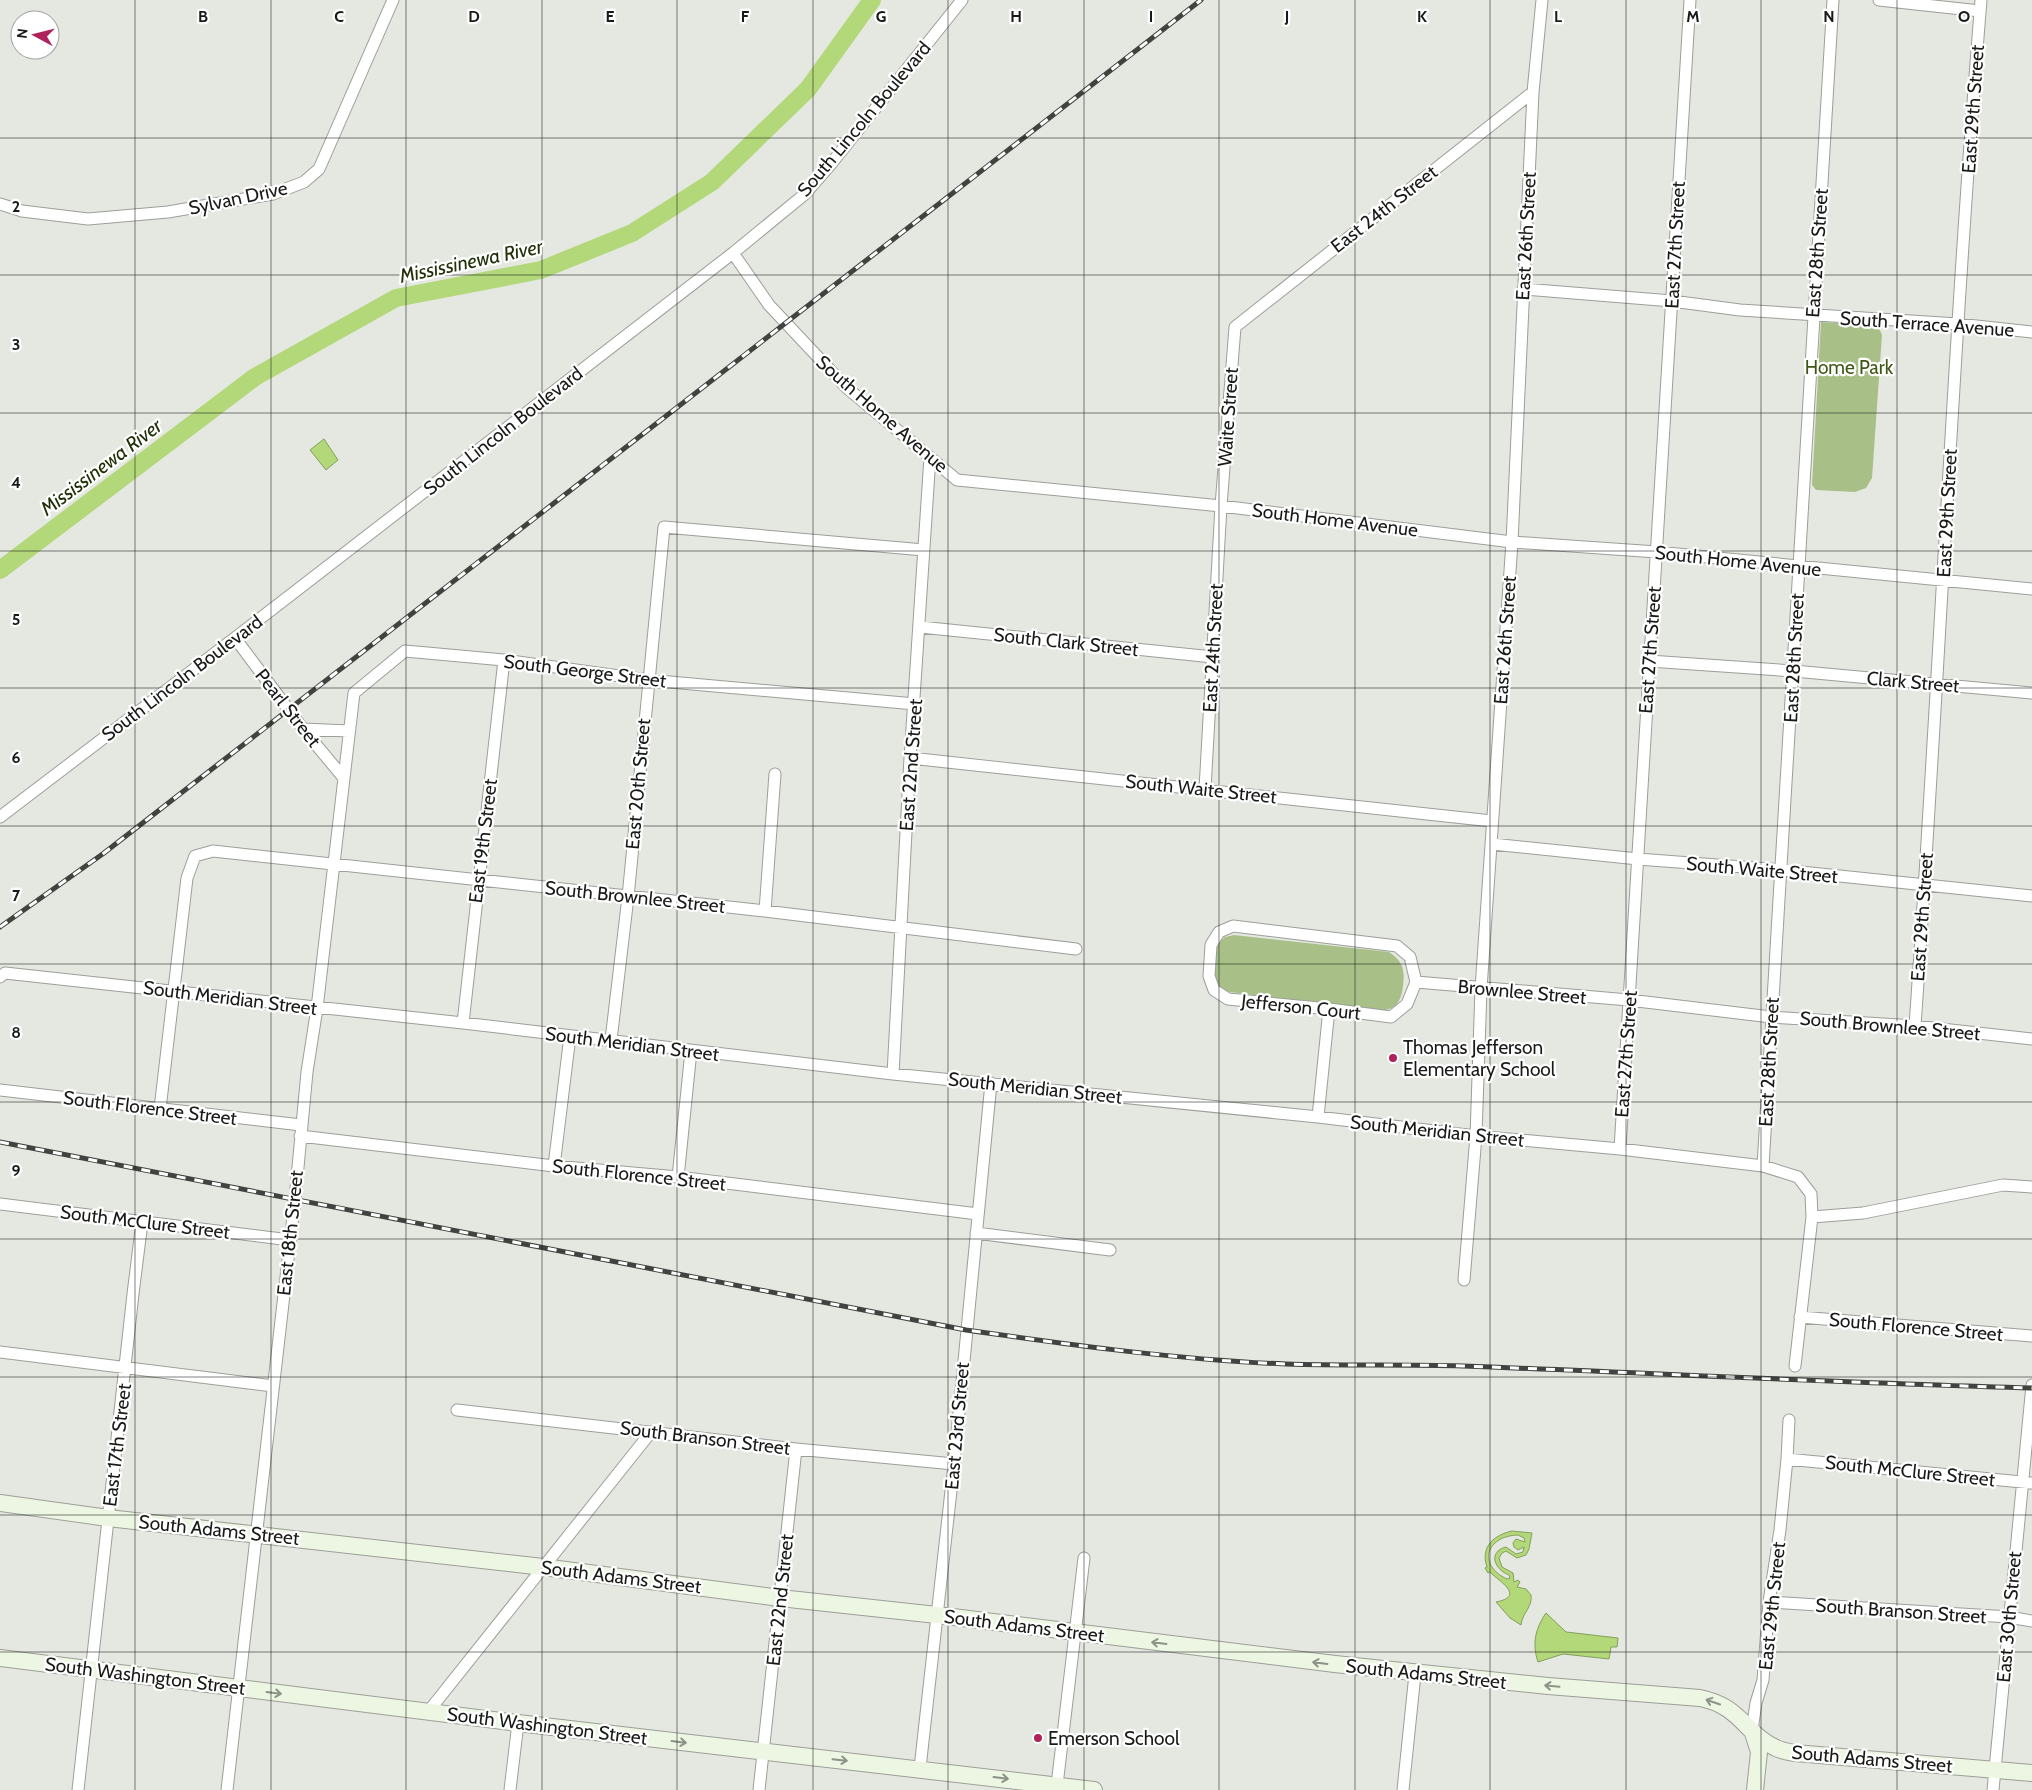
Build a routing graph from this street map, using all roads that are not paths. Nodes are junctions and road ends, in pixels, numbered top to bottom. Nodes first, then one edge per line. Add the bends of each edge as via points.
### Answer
1 (393, 0) edge
2 (962, 0) edge
3 (1542, 0) edge
4 (1690, 0) edge
5 (1833, 0) edge
6 (1879, 0) edge
7 (1980, 6) edge
8 (1533, 92) junction
9 (0, 204) edge
10 (733, 253) junction
11 (1523, 289) junction
12 (1672, 301) junction
13 (1813, 316) junction
14 (1958, 324) junction
15 (1235, 327) joint
16 (2032, 332) edge
17 (930, 457) junction
18 (1221, 506) junction
19 (1512, 542) junction
20 (924, 550) junction
21 (1657, 552) junction
22 (1800, 567) junction
23 (1943, 581) junction
24 (2032, 588) edge
25 (920, 627) junction
26 (235, 638) junction
27 (1213, 657) junction
28 (504, 660) junction
29 (1649, 661) junction
30 (1794, 671) junction
31 (648, 680) junction
32 (1938, 683) junction
33 (2032, 693) edge
34 (915, 704) junction
35 (303, 730) junction
36 (348, 731) junction
37 (910, 758) junction
38 (775, 774) dead end
39 (343, 777) junction
40 (1205, 789) junction
41 (0, 817) edge
42 (1492, 821) junction
43 (1492, 844) junction
44 (1638, 860) junction
45 (333, 863) junction
46 (1782, 870) junction
47 (478, 878) junction
48 (1925, 885) junction
49 (2032, 896) edge
50 (628, 897) junction
51 (765, 911) junction
52 (901, 928) junction
53 (1076, 949) dead end
54 (2, 975) edge
55 (1416, 982) junction
56 (1481, 989) junction
57 (174, 991) junction
58 (1629, 1000) junction
59 (317, 1008) junction
60 (1329, 1009) junction
61 (1771, 1017) junction
62 (463, 1023) junction
63 (1915, 1026) junction
64 (570, 1036) junction
65 (2032, 1039) edge
66 (611, 1040) junction
67 (691, 1051) junction
68 (893, 1074) junction
69 (990, 1084) junction
70 (0, 1090) edge
71 (160, 1109) junction
72 (1318, 1117) junction
73 (300, 1131) junction
74 (1476, 1136) junction
75 (1620, 1149) junction
76 (554, 1166) junction
77 (1763, 1166) junction
78 (678, 1178) junction
79 (2032, 1187) edge
80 (0, 1204) edge
81 (978, 1214) junction
82 (1812, 1216) junction
83 (142, 1222) junction
84 (976, 1233) junction
85 (290, 1240) junction
86 (1110, 1250) dead end
87 (1464, 1280) dead end
88 (1800, 1317) junction
89 (2032, 1336) edge
90 (0, 1352) edge
91 (1796, 1366) dead end
92 (126, 1368) junction
93 (2032, 1385) edge
94 (273, 1386) junction
95 (457, 1410) dead end
96 (1789, 1420) dead end
97 (651, 1432) junction
98 (796, 1449) junction
99 (1788, 1459) junction
100 (954, 1464) junction
101 (2027, 1483) edge
102 (0, 1503) edge
103 (108, 1518) junction
104 (256, 1534) junction
105 (1084, 1558) dead end
106 (543, 1567) junction
107 (780, 1598) junction
108 (1770, 1602) junction
109 (937, 1615) junction
110 (2009, 1617) junction
111 (2032, 1621) edge
112 (1076, 1632) junction
113 (0, 1658) edge
114 (91, 1668) junction
115 (1415, 1674) junction
116 (239, 1689) junction
117 (428, 1712) junction
118 (518, 1723) junction
119 (1752, 1730) junction
120 (764, 1752) junction
121 (920, 1768) junction
122 (1995, 1770) junction
123 (2032, 1773) edge
124 (1057, 1785) junction
125 (78, 1790) edge
126 (228, 1790) edge
127 (510, 1790) edge
128 (759, 1790) edge
129 (1094, 1790) edge
130 (1403, 1790) edge
131 (1755, 1790) edge
132 (1993, 1790) edge

1 - 9 street, Sylvan Drive via 319,169 304,182 273,194 168,212 88,219 22,212
2 - 10 street, South Lincoln Boulevard via 805,194
3 - 8 street, East 26th Street
4 - 12 street, East 27th Street
5 - 13 street, East 28th Street
6 - 7 street
7 - 14 street, East 29th Street
8 - 11 street, East 26th Street
8 - 15 street, East 24th Street
10 - 17 street, South Home Avenue via 769,305 816,356 847,388
10 - 26 street, South Lincoln Boulevard
11 - 12 street, South Terrace Avenue
11 - 19 street, East 26th Street
12 - 13 street, South Terrace Avenue
12 - 21 street, East 27th Street
13 - 14 street, South Terrace Avenue
13 - 22 street, East 28th Street
14 - 16 street, South Terrace Avenue
14 - 23 street, East 29th Street
15 - 18 street, Waite Street
17 - 18 street, South Home Avenue via 957,480
17 - 20 street, East 22nd Street
18 - 19 street, South Home Avenue
18 - 27 street, East 24th Street
19 - 21 street, South Home Avenue
19 - 42 street, East 26th Street
20 - 25 street, East 22nd Street
20 - 31 street, East 20th Street via 664,527
21 - 22 street, South Home Avenue
21 - 29 street, East 27th Street
22 - 23 street, South Home Avenue
22 - 30 street, East 28th Street
23 - 24 street, South Home Avenue
23 - 32 street, East 29th Street
25 - 27 street, South Clark Street
25 - 34 street, East 22nd Street
26 - 35 street, Pearl Street
26 - 41 street, South Lincoln Boulevard
27 - 40 street, East 24th Street
28 - 31 street, South George Street
28 - 36 street, South George Street via 405,651 354,693
28 - 47 street, East 19th Street
29 - 30 street
29 - 44 street, East 27th Street
30 - 32 street, Clark Street
30 - 46 street, East 28th Street
31 - 34 street, South George Street
31 - 50 street, East 20th Street
32 - 33 street, Clark Street
32 - 48 street, East 29th Street
34 - 37 street, East 22nd Street
35 - 36 street
35 - 39 street, Pearl Street
36 - 39 street, South George Street
37 - 40 street, South Waite Street
37 - 52 street, East 22nd Street
38 - 51 street
39 - 45 street, East 18th Street
40 - 42 street, South Waite Street
42 - 43 street, East 26th Street
43 - 44 street, South Waite Street
43 - 56 street, East 26th Street
44 - 46 street, South Waite Street
44 - 58 street, East 27th Street
45 - 47 street, South Brownlee Street
45 - 57 street, South Brownlee Street via 212,850 195,856 187,878
45 - 59 street, East 18th Street
46 - 48 street, South Waite Street
46 - 61 street, East 28th Street
47 - 50 street, South Brownlee Street
47 - 62 street, East 19th Street
48 - 49 street, South Waite Street
48 - 63 street, East 29th Street
50 - 51 street, South Brownlee Street
50 - 66 street, East 20th Street
51 - 52 street, South Brownlee Street
52 - 53 street, South Brownlee Street
52 - 68 street, East 22nd Street
54 - 57 street, South Meridian Street
55 - 56 street, Brownlee Street
55 - 60 street, Jefferson Court via 1407,1004 1391,1017
55 - 60 street, Jefferson Court via 1410,957 1397,946 1233,926 1219,932 1211,946 1209,976 1214,990 1228,999
56 - 58 street, Brownlee Street
56 - 74 street, East 26th Street
57 - 59 street, South Meridian Street
57 - 71 street
58 - 61 street, South Brownlee Street
58 - 75 street, East 27th Street
59 - 62 street, South Meridian Street
59 - 73 street, East 18th Street
60 - 72 street
61 - 63 street, South Brownlee Street
61 - 77 street, East 28th Street
62 - 64 street, South Meridian Street
63 - 65 street, South Brownlee Street
64 - 66 street, South Meridian Street
64 - 76 street
66 - 67 street, South Meridian Street
67 - 68 street, South Meridian Street
67 - 78 street
68 - 69 street, South Meridian Street
69 - 72 street, South Meridian Street
69 - 81 street, East 23rd Street
70 - 71 street, South Florence Street
71 - 73 street, South Florence Street
72 - 74 street, South Meridian Street
73 - 76 street, South Florence Street
73 - 85 street, East 18th Street
74 - 75 street, South Meridian Street
74 - 87 street, East 26th Street
75 - 77 street, South Meridian Street
76 - 78 street, South Florence Street
77 - 82 street, South Meridian Street via 1798,1177 1811,1194
78 - 81 street, South Florence Street
79 - 82 street via 2003,1185 1863,1213
80 - 83 street, South McClure Street
81 - 84 street, East 23rd Street
82 - 88 street
83 - 85 street, South McClure Street
83 - 92 street, East 17th Street
84 - 86 street
84 - 100 street, East 23rd Street
85 - 94 street, East 18th Street
88 - 89 street, South Florence Street
88 - 91 street
90 - 92 street
92 - 94 street
92 - 103 street, East 17th Street
93 - 101 street, East 30th Street
94 - 104 street, East 18th Street
95 - 97 street, South Branson Street
96 - 99 street, East 29th Street
97 - 98 street, South Branson Street
97 - 106 street
98 - 100 street, South Branson Street
98 - 107 street, East 22nd Street
99 - 101 street, South McClure Street
99 - 108 street, East 29th Street
100 - 109 street, East 23rd Street
101 - 110 street, East 30th Street
102 - 103 main road, South Adams Street
103 - 104 main road, South Adams Street
103 - 114 street, East 17th Street
104 - 106 main road, South Adams Street
104 - 116 street, East 18th Street
105 - 112 street
106 - 107 main road, South Adams Street
106 - 117 street
107 - 109 main road, South Adams Street
107 - 120 street, East 22nd Street
108 - 110 street, South Branson Street
108 - 119 street, East 29th Street via 1763,1680
109 - 112 main road, South Adams Street
109 - 121 street, East 23rd Street
110 - 111 street, South Branson Street
110 - 122 street, East 30th Street
115 -> 112 main road, South Adams Street
112 - 124 street
113 - 114 main road, South Washington Street
114 - 116 main road, South Washington Street
114 - 125 street, East 17th Street
119 -> 115 main road, South Adams Street via 1732,1710 1700,1698
115 - 130 street
116 -> 117 main road, South Washington Street
116 - 126 street, East 18th Street
117 - 118 main road, South Washington Street
118 -> 120 main road, South Washington Street
118 - 127 street
119 - 122 main road, South Adams Street via 1776,1749 1795,1753
119 - 131 main road, East 29th Street via 1759,1752
120 -> 121 main road, South Washington Street
120 - 128 street, East 22nd Street
121 -> 124 main road, South Washington Street
122 - 123 main road, South Adams Street
122 - 132 street, East 30th Street
124 - 129 main road, South Washington Street

